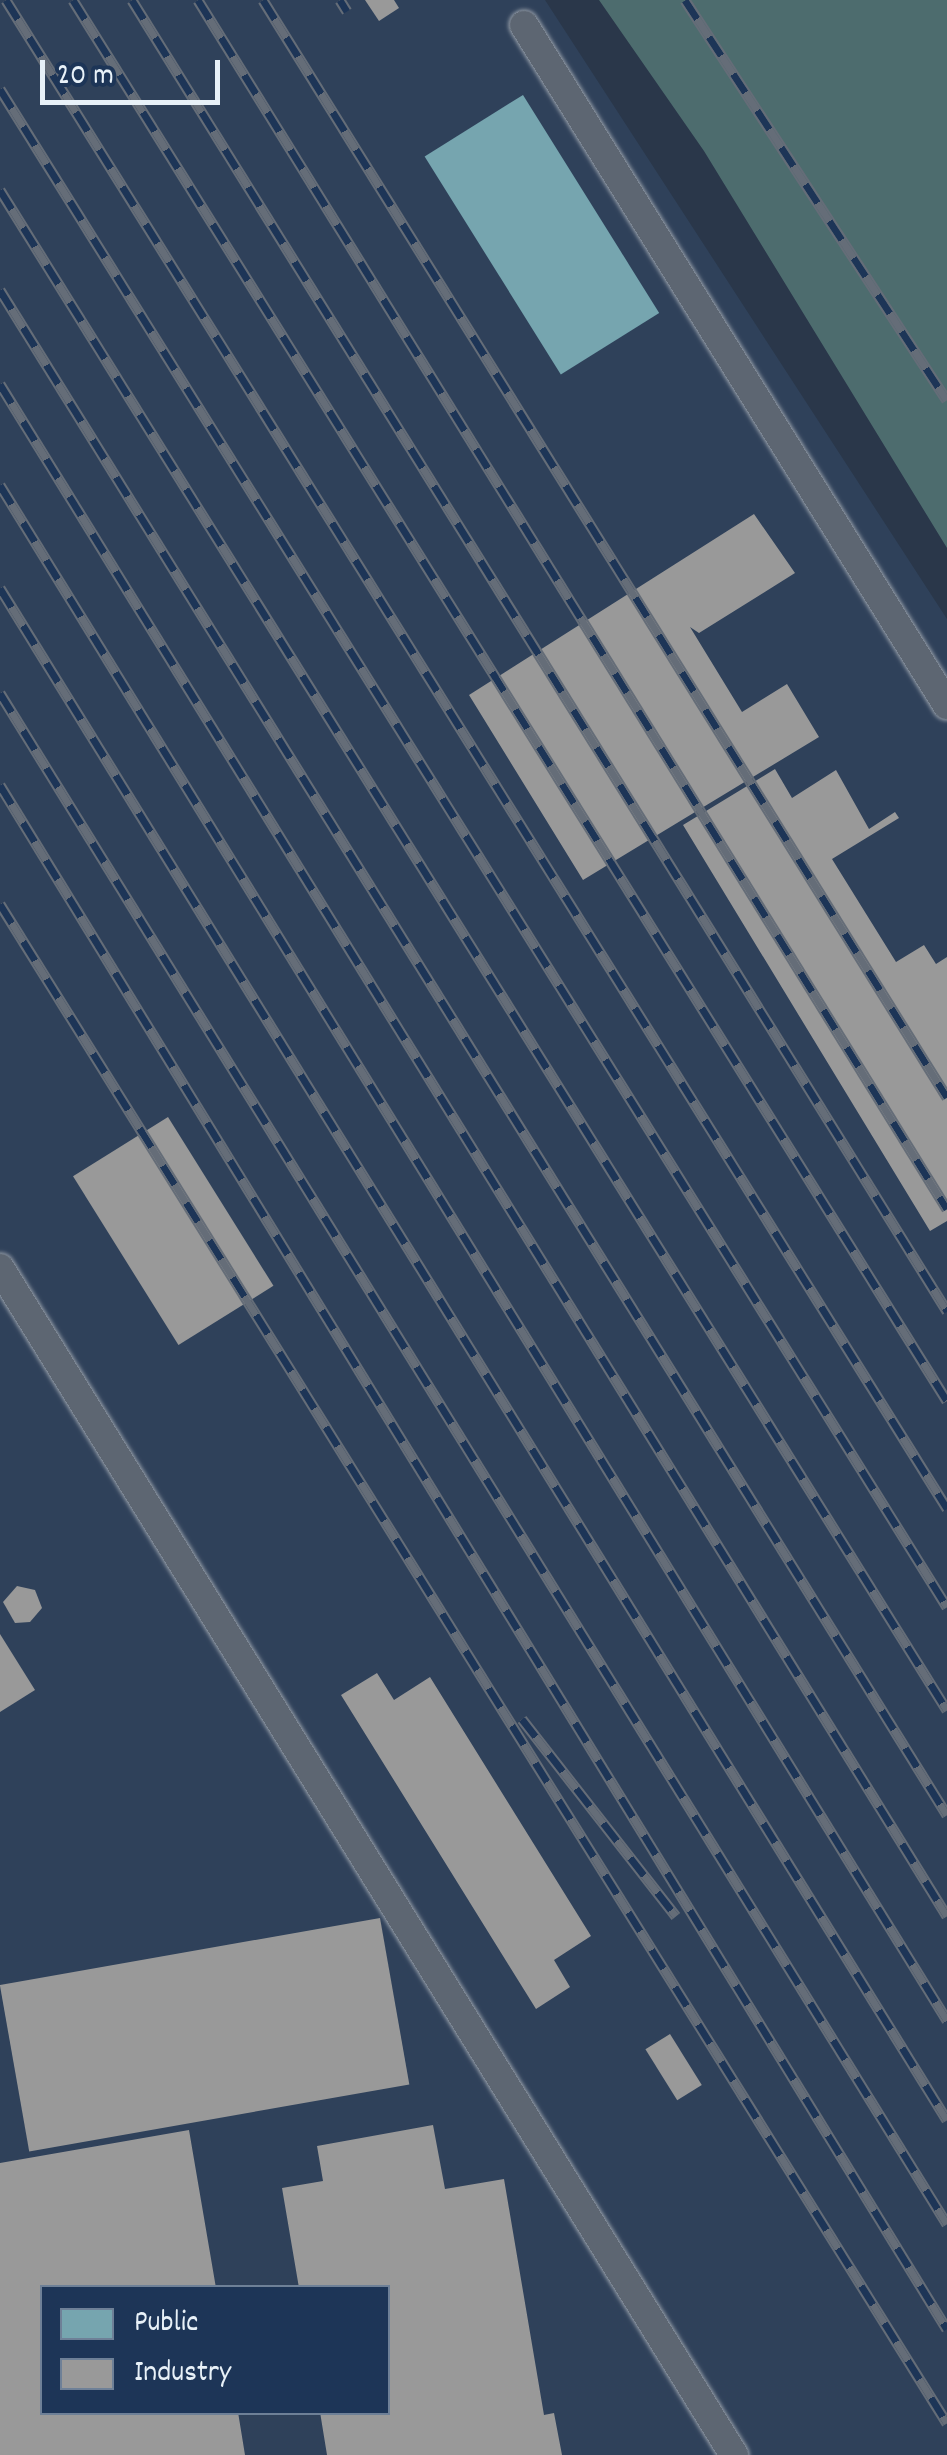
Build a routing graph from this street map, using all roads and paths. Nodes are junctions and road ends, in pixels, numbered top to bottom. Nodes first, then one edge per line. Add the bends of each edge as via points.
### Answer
1 (524, 25) dead end
2 (947, 705) edge
3 (0, 1268) edge
4 (734, 2455) edge

1 - 2 lane
3 - 4 lane

